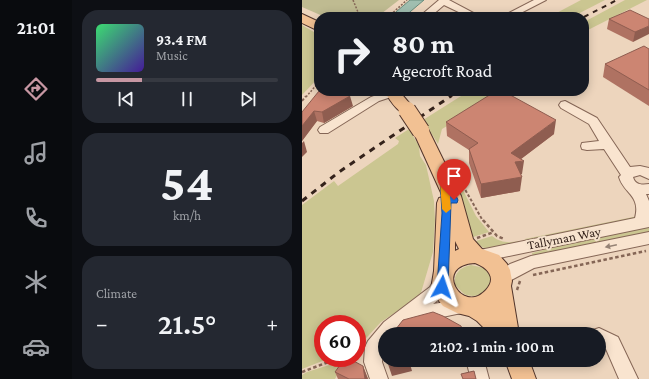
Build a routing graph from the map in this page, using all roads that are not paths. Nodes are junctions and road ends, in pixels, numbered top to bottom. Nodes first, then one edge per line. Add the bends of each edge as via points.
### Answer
1 (522, 0) edge
2 (541, 0) edge
3 (444, 1) edge
4 (532, 4) junction
5 (430, 12) edge
6 (466, 12) edge
7 (516, 12) edge
8 (302, 18) edge
9 (314, 25) edge
10 (382, 96) edge
11 (395, 96) edge
12 (565, 105) dead end
13 (324, 130) dead end
14 (608, 144) junction
15 (586, 146) dead end
16 (627, 174) junction
17 (649, 174) edge
18 (445, 180) junction
19 (644, 189) edge
20 (649, 197) edge
21 (645, 222) edge
22 (649, 238) edge
23 (477, 256) junction
24 (443, 276) junction
25 (506, 286) junction
26 (469, 306) junction
27 (405, 316) junction
28 (498, 327) edge
29 (508, 327) edge
30 (606, 340) edge
31 (476, 367) edge
32 (520, 367) edge
33 (379, 379) edge
34 (480, 379) edge
35 (524, 379) edge
36 (629, 379) edge

1 - 4 street
2 - 4 street
3 - 5 street
3 - 6 street
4 - 7 street
8 - 9 main road
10 - 13 street
11 - 18 main road, bridge via 421,131
12 - 14 street via 593,121
14 - 15 street
14 - 16 street
16 - 17 street via 633,170
16 - 19 street via 628,183
18 - 23 main road via 454,200 459,227 465,242 468,249
18 - 24 main road via 447,213
19 - 20 street
19 - 21 street
21 - 23 street, Tallyman Way
22 -> 25 street, Tallyman Way via 531,262 516,269
23 - 24 main road via 457,258 449,264
23 - 25 main road via 495,264
24 - 26 main road via 442,287 448,297
24 - 27 street via 436,292
25 - 26 main road via 487,303
25 - 29 main road
26 - 27 street
26 - 28 main road via 484,314
27 - 33 street via 390,328 374,347 374,362
30 - 36 street via 612,343
31 - 34 street
32 - 35 main road

